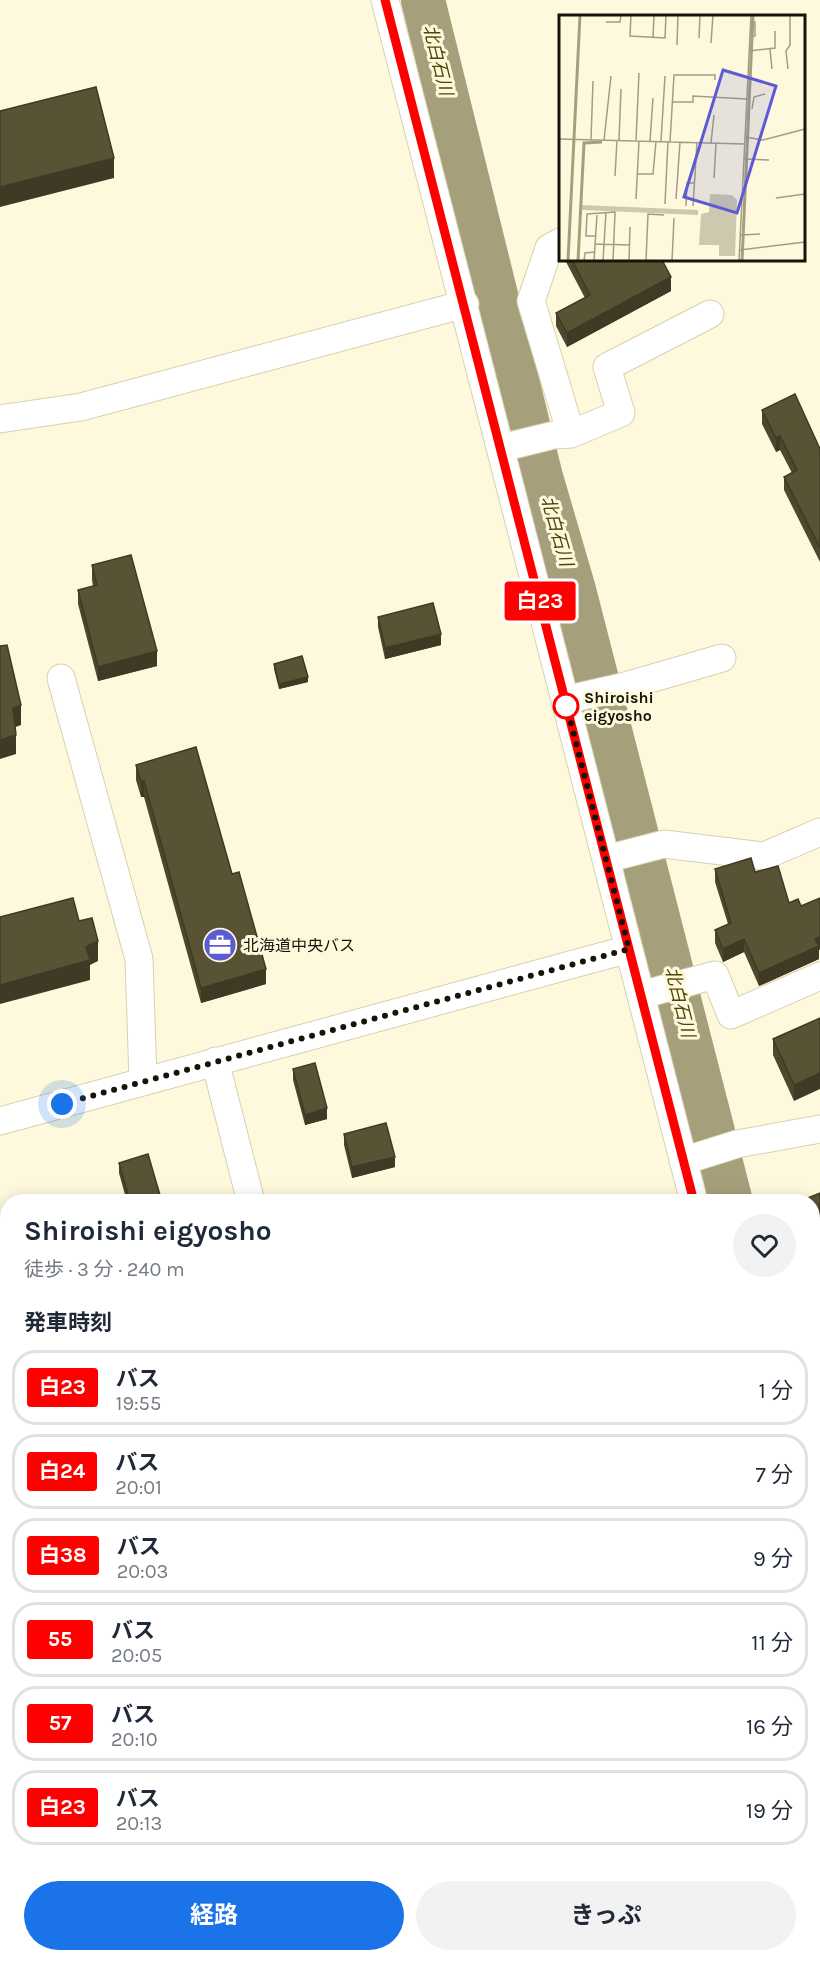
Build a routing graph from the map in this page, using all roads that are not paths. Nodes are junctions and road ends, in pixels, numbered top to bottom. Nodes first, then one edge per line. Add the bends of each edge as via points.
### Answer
1 (385, 0) edge
2 (559, 243) edge
3 (465, 304) junction
4 (710, 314) dead end
5 (0, 419) edge
6 (562, 435) junction
7 (508, 446) junction
8 (722, 658) dead end
9 (61, 678) dead end
10 (574, 699) junction
11 (820, 832) edge
12 (614, 858) junction
13 (629, 949) junction
14 (820, 976) edge
15 (649, 992) junction
16 (215, 1061) junction
17 (143, 1081) junction
18 (0, 1121) edge
19 (820, 1129) edge
20 (690, 1159) junction
21 (249, 1194) edge
22 (693, 1194) edge

1 - 3 street
2 - 6 street via 549,248 531,301
3 - 5 street via 81,406
3 - 7 street
4 - 6 street via 607,367 621,413
6 - 7 street
7 - 10 street
8 - 10 street
9 - 17 street via 139,959
10 - 12 street
11 - 12 street via 764,856 664,844
12 - 13 street
13 - 15 street
13 - 16 street
14 - 15 street via 731,1015 715,975
15 - 20 street
16 - 17 street
16 - 21 street
17 - 18 street
19 - 20 street via 737,1144
20 - 22 street

